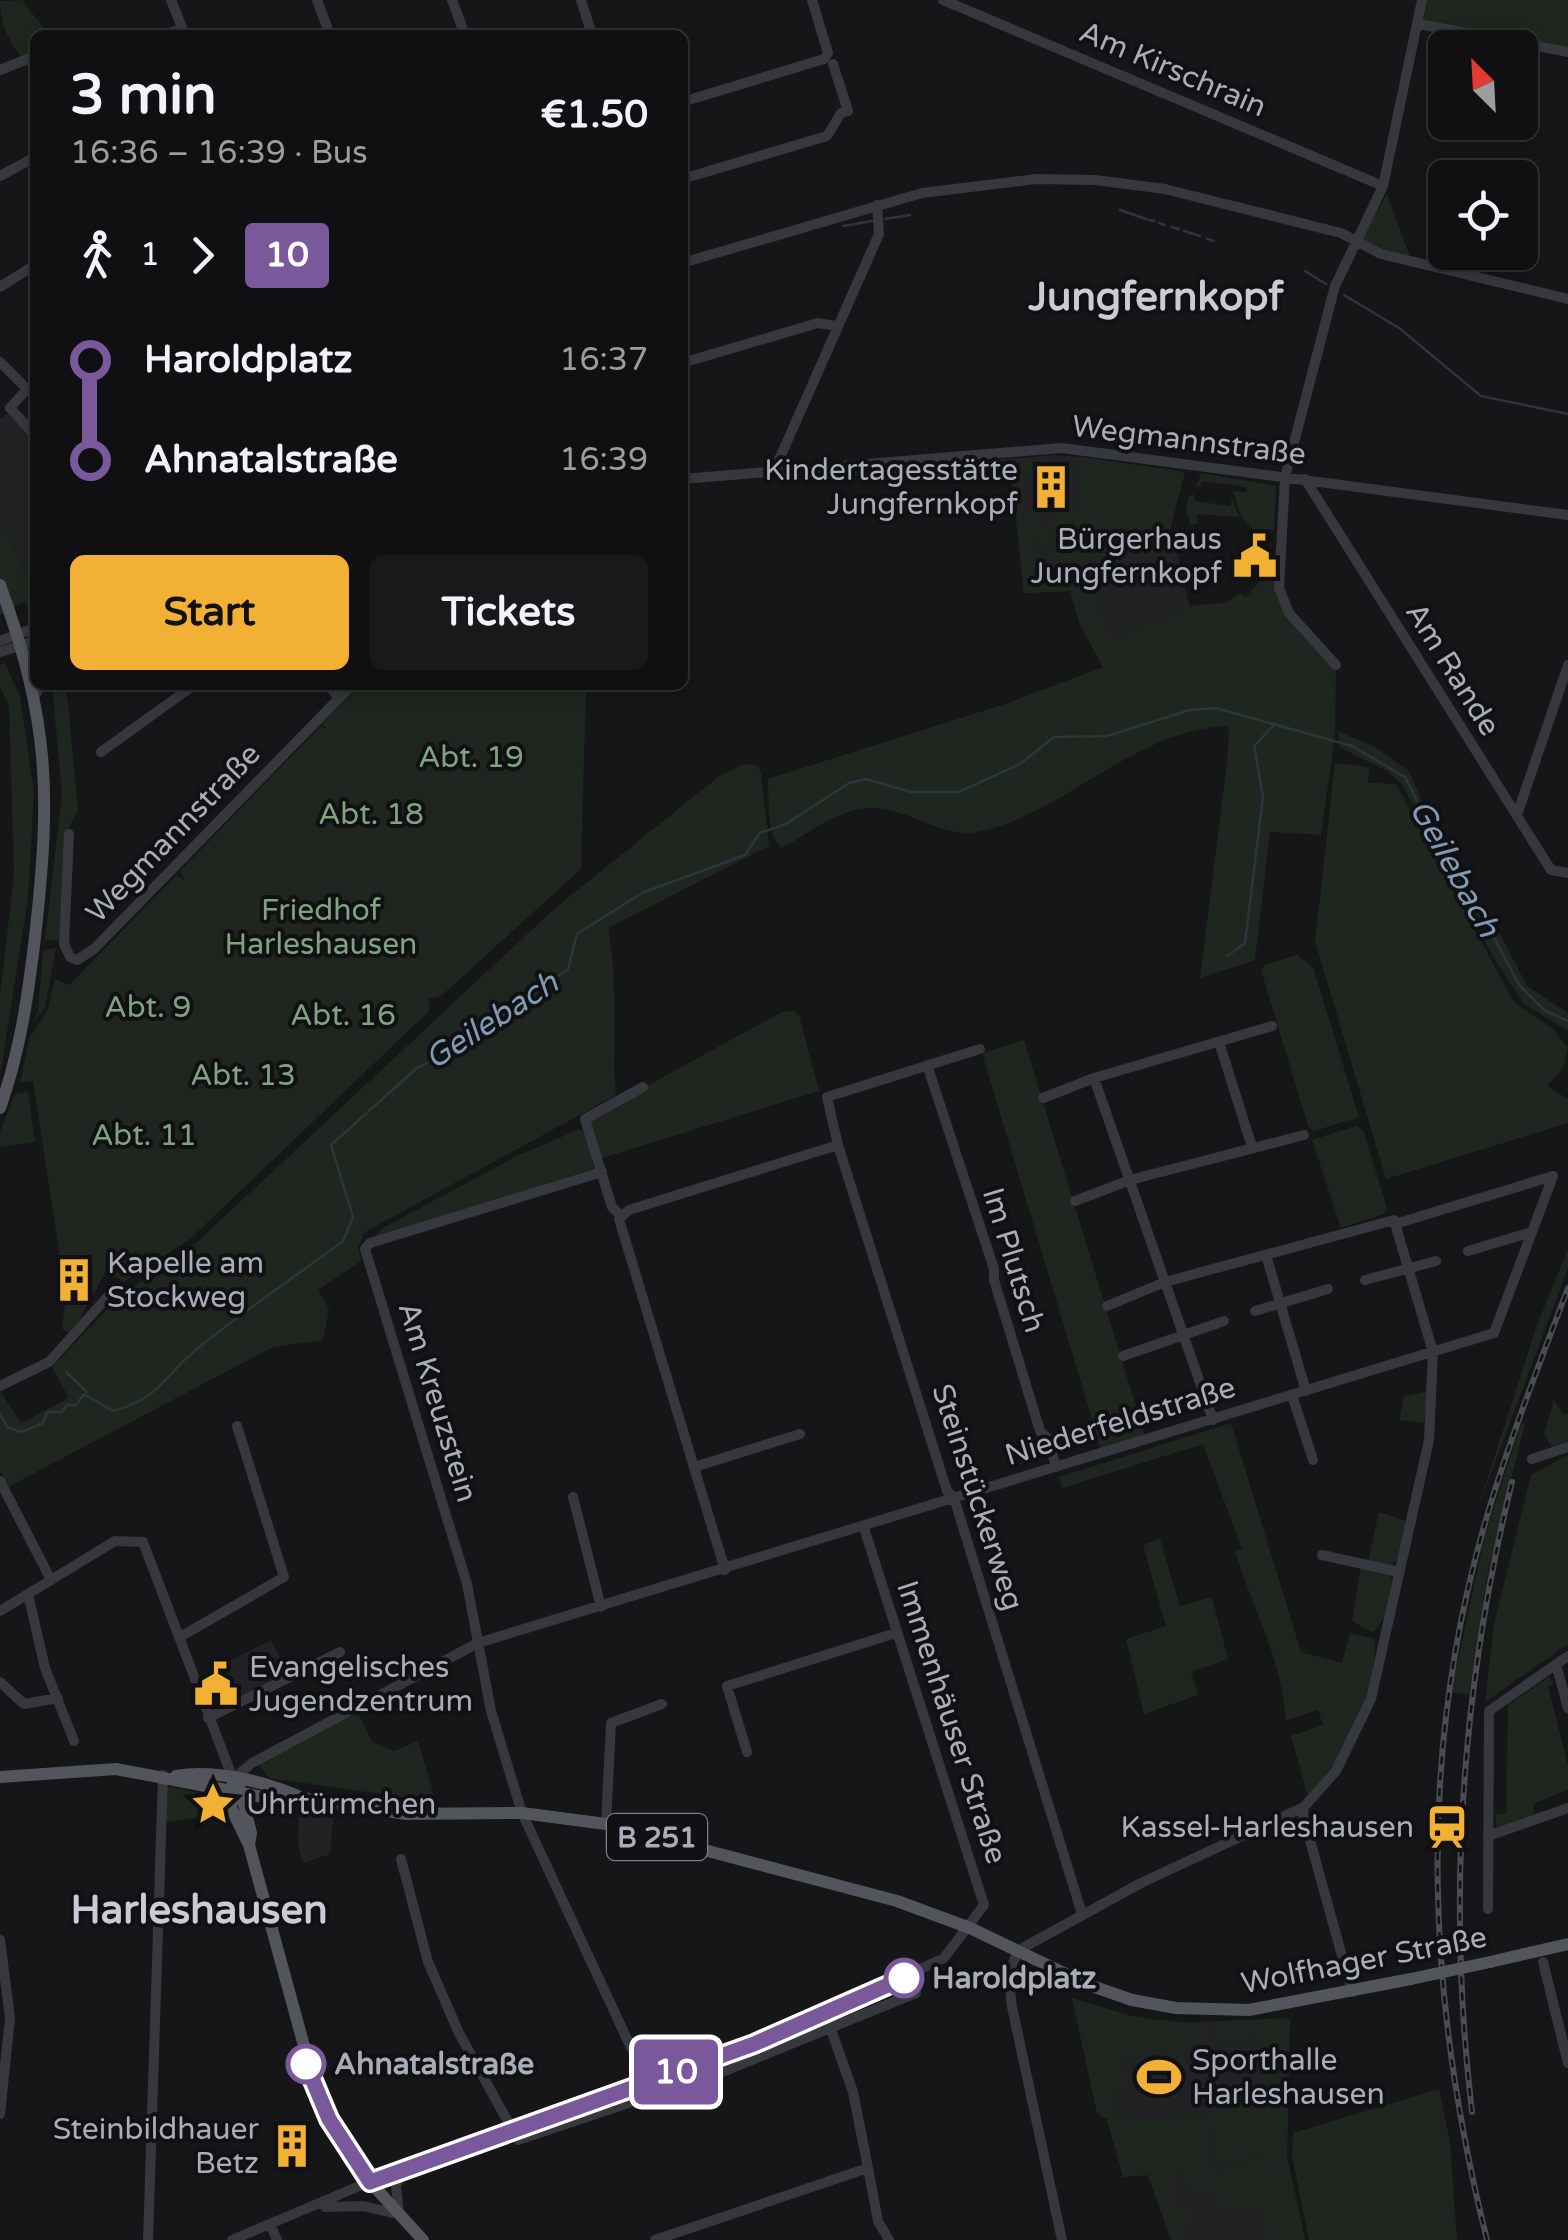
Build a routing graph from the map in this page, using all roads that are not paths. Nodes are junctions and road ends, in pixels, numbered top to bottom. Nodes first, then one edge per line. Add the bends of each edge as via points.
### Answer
1 (171, 0) edge
2 (317, 0) edge
3 (452, 0) edge
4 (581, 0) edge
5 (812, 0) edge
6 (943, 0) edge
7 (1422, 0) edge
8 (1418, 24) junction
9 (182, 30) edge
10 (328, 30) edge
11 (463, 30) edge
12 (590, 30) edge
13 (1568, 52) edge
14 (30, 58) edge
15 (830, 59) junction
16 (0, 70) edge
17 (688, 100) edge
18 (30, 160) edge
19 (0, 176) edge
20 (688, 177) edge
21 (1383, 186) junction
22 (877, 204) junction
23 (1356, 239) junction
24 (688, 261) edge
25 (30, 267) edge
26 (0, 287) edge
27 (1568, 299) edge
28 (836, 326) junction
29 (688, 360) edge
30 (0, 362) edge
31 (30, 385) edge
32 (30, 387) edge
33 (30, 430) edge
34 (774, 471) junction
35 (1285, 477) junction
36 (688, 478) edge
37 (1305, 479) junction
38 (1568, 515) edge
39 (0, 585) edge
40 (25, 640) edge
41 (0, 641) edge
42 (0, 652) edge
43 (1336, 665) dead end
44 (1568, 666) edge
45 (38, 690) edge
46 (187, 690) edge
47 (332, 690) edge
48 (347, 690) edge
49 (339, 698) junction
50 (101, 752) dead end
51 (1517, 815) junction
52 (69, 834) dead end
53 (1568, 872) edge
54 (1272, 1026) dead end
55 (1220, 1045) junction
56 (980, 1049) dead end
57 (927, 1065) junction
58 (1094, 1078) junction
59 (643, 1087) dead end
60 (1043, 1098) dead end
61 (0, 1108) edge
62 (1304, 1135) dead end
63 (838, 1145) junction
64 (1252, 1147) junction
65 (602, 1172) junction
66 (1130, 1180) junction
67 (1075, 1201) dead end
68 (625, 1213) junction
69 (1394, 1222) junction
70 (1532, 1232) junction
71 (1468, 1251) dead end
72 (1266, 1255) junction
73 (1436, 1261) dead end
74 (1408, 1269) junction
75 (1365, 1280) dead end
76 (1165, 1282) junction
77 (1328, 1290) dead end
78 (110, 1294) dead end
79 (1280, 1302) junction
80 (1107, 1306) dead end
81 (1254, 1311) dead end
82 (1224, 1321) dead end
83 (1184, 1335) junction
84 (1433, 1352) junction
85 (1123, 1356) dead end
86 (0, 1386) edge
87 (1306, 1391) junction
88 (1292, 1395) junction
89 (1213, 1420) junction
90 (236, 1426) dead end
91 (800, 1434) dead end
92 (1568, 1447) edge
93 (1532, 1459) dead end
94 (1313, 1460) dead end
95 (694, 1467) junction
96 (1056, 1468) junction
97 (0, 1481) edge
98 (572, 1497) dead end
99 (954, 1498) junction
100 (864, 1528) junction
101 (1322, 1555) dead end
102 (725, 1570) junction
103 (1400, 1572) junction
104 (51, 1580) junction
105 (28, 1594) junction
106 (602, 1607) junction
107 (0, 1611) edge
108 (896, 1633) junction
109 (180, 1637) junction
110 (478, 1644) junction
111 (340, 1652) dead end
112 (1568, 1656) edge
113 (1556, 1664) junction
114 (0, 1682) edge
115 (58, 1698) junction
116 (662, 1704) dead end
117 (1568, 1708) edge
118 (208, 1718) junction
119 (74, 1741) dead end
120 (747, 1752) dead end
121 (168, 1776) junction
122 (0, 1778) edge
123 (214, 1788) junction
124 (235, 1788) junction
125 (1304, 1807) junction
126 (231, 1808) junction
127 (1568, 1810) edge
128 (522, 1813) junction
129 (606, 1824) junction
130 (1488, 1836) junction
131 (248, 1845) junction
132 (401, 1859) dead end
133 (1488, 1909) dead end
134 (1082, 1914) junction
135 (970, 1928) junction
136 (0, 1940) edge
137 (1568, 1944) edge
138 (1019, 1950) junction
139 (1543, 1962) dead end
140 (914, 1974) junction
141 (4, 1985) edge
142 (1352, 1992) junction
143 (824, 2014) junction
144 (831, 2029) junction
145 (1568, 2063) edge
146 (647, 2082) junction
147 (0, 2114) edge
148 (510, 2130) junction
149 (406, 2168) junction
150 (868, 2168) junction
151 (370, 2182) junction
152 (314, 2208) junction
153 (399, 2215) junction
154 (270, 2224) junction
155 (148, 2240) edge
156 (232, 2240) edge
157 (278, 2240) edge
158 (423, 2240) edge
159 (655, 2240) edge
160 (889, 2240) edge
161 (1062, 2240) edge

1 - 9 street
2 - 10 street
3 - 11 street
4 - 12 street
5 - 15 street
6 - 21 street, Am Kirschrain
7 - 8 street
8 - 13 street
8 - 21 street
14 - 16 street
15 - 17 street
15 - 20 street via 848,111 827,136
18 - 19 street
21 - 23 street
22 - 23 street via 979,183 1094,180 1165,189
22 - 24 street
22 - 28 street via 879,234
23 - 27 street via 1381,254
23 - 35 street via 1335,286
25 - 26 street
28 - 29 street via 818,323
28 - 34 street
30 - 31 street
32 - 33 street via 10,408
34 - 35 street, Wegmannstraße via 1062,448
34 - 36 street, Wegmannstraße
35 - 37 street, Wegmannstraße
35 - 43 street via 1279,588 1289,614
37 - 38 street, Wegmannstraße
37 - 51 street, Am Rande
39 - 40 main road
40 - 41 street
40 - 42 street
44 - 51 street
45 - 61 main road via 47,821 25,1021
46 - 50 street
47 - 49 street
48 - 49 street, Wegmannstraße
49 - 52 street, Wegmannstraße via 77,960 64,944
51 - 53 street, Am Rande via 1552,870
54 - 55 street
55 - 58 street
55 - 64 street
56 - 57 street
57 - 63 street, Steinstückerweg via 827,1097
57 - 96 street, Im Plutsch
58 - 60 street
58 - 66 street
59 - 65 street via 585,1119
62 - 64 street
63 - 68 street
63 - 99 street, Steinstückerweg
64 - 66 street
65 - 68 street via 612,1208
65 - 110 street, Am Kreuzstein via 365,1247 462,1567
66 - 67 street
66 - 76 street
68 - 95 street via 618,1222
69 - 70 street, Niederfeldstraße via 1552,1176
69 - 72 street
69 - 74 street
70 - 71 street
70 - 84 street, Niederfeldstraße via 1494,1332
72 - 76 street
72 - 79 street
73 - 74 street
74 - 75 street
74 - 84 street
76 - 80 street
76 - 83 street
77 - 79 street
78 - 86 street via 48,1362
79 - 81 street
79 - 87 street
82 - 83 street
83 - 85 street
83 - 89 street
84 - 87 street, Niederfeldstraße
84 - 103 street via 1429,1440
87 - 88 street, Niederfeldstraße
88 - 89 street, Niederfeldstraße
88 - 94 street
89 - 96 street, Niederfeldstraße
90 - 109 street via 284,1578
91 - 95 street
92 - 93 street
95 - 102 street
96 - 99 street, Niederfeldstraße
97 - 104 street
98 - 106 street
99 - 100 street, Niederfeldstraße
99 - 134 street, Steinstückerweg
100 - 102 street, Niederfeldstraße
100 - 108 street, Immenhäuser Straße
101 - 103 street
102 - 106 street, Niederfeldstraße
103 - 125 street via 1371,1698 1336,1770
104 - 105 street
104 - 109 street via 116,1541 143,1542
105 - 107 street
105 - 115 street
106 - 110 street, Niederfeldstraße
108 - 120 street via 727,1686
108 - 135 street, Immenhäuser Straße via 984,1905
109 - 118 street
110 - 124 street, Niederfeldstraße via 252,1763
110 - 128 street, Am Kreuzstein
111 - 118 street
112 - 113 street
113 - 117 street
113 - 130 street via 1489,1710
114 - 115 street via 24,1704
115 - 119 street
116 - 129 street via 612,1723
118 - 124 street
121 - 122 main road, Wolfhager Straße / B 251 via 91,1770
121 - 123 main road, Wolfhager Straße / B 251
121 - 124 main road, Wolfhager Straße / B 251 via 204,1775
121 - 155 street
123 - 124 main road, Wolfhager Straße / B 251
123 - 126 main road
124 - 126 main road
124 - 128 main road, Wolfhager Straße / B 251 via 406,1814
124 - 131 main road via 251,1833
125 - 134 street
125 - 142 street
126 - 131 main road
127 - 130 street
128 - 129 main road, Wolfhager Straße / B 251
128 - 146 street, Am Kreuzstein
129 - 135 main road, Wolfhager Straße / B 251 via 896,1901
130 - 133 street
131 - 151 main road via 310,2076
132 - 148 street via 428,1962
134 - 138 street
135 - 138 main road, Wolfhager Straße / B 251
135 - 140 street via 949,1954
136 - 141 street
137 - 142 main road, Wolfhager Straße / B 251, bridge
138 - 142 main road, Wolfhager Straße / B 251 via 1089,1985 1176,2008 1249,2010
138 - 161 street via 1008,1973 1012,2006
139 - 145 street
140 - 143 street
140 - 144 street via 916,1993
141 - 147 street via 8,2056
143 - 144 street
143 - 146 street
144 - 148 street via 557,2129 518,2140
144 - 150 street via 853,2092
146 - 148 street
148 - 149 street
149 - 151 street
149 - 153 street via 396,2186
150 - 159 street
150 - 160 street via 878,2221
151 - 152 street
151 - 153 main road
152 - 153 street via 364,2206
152 - 154 street
153 - 158 main road
154 - 156 street
154 - 157 street

